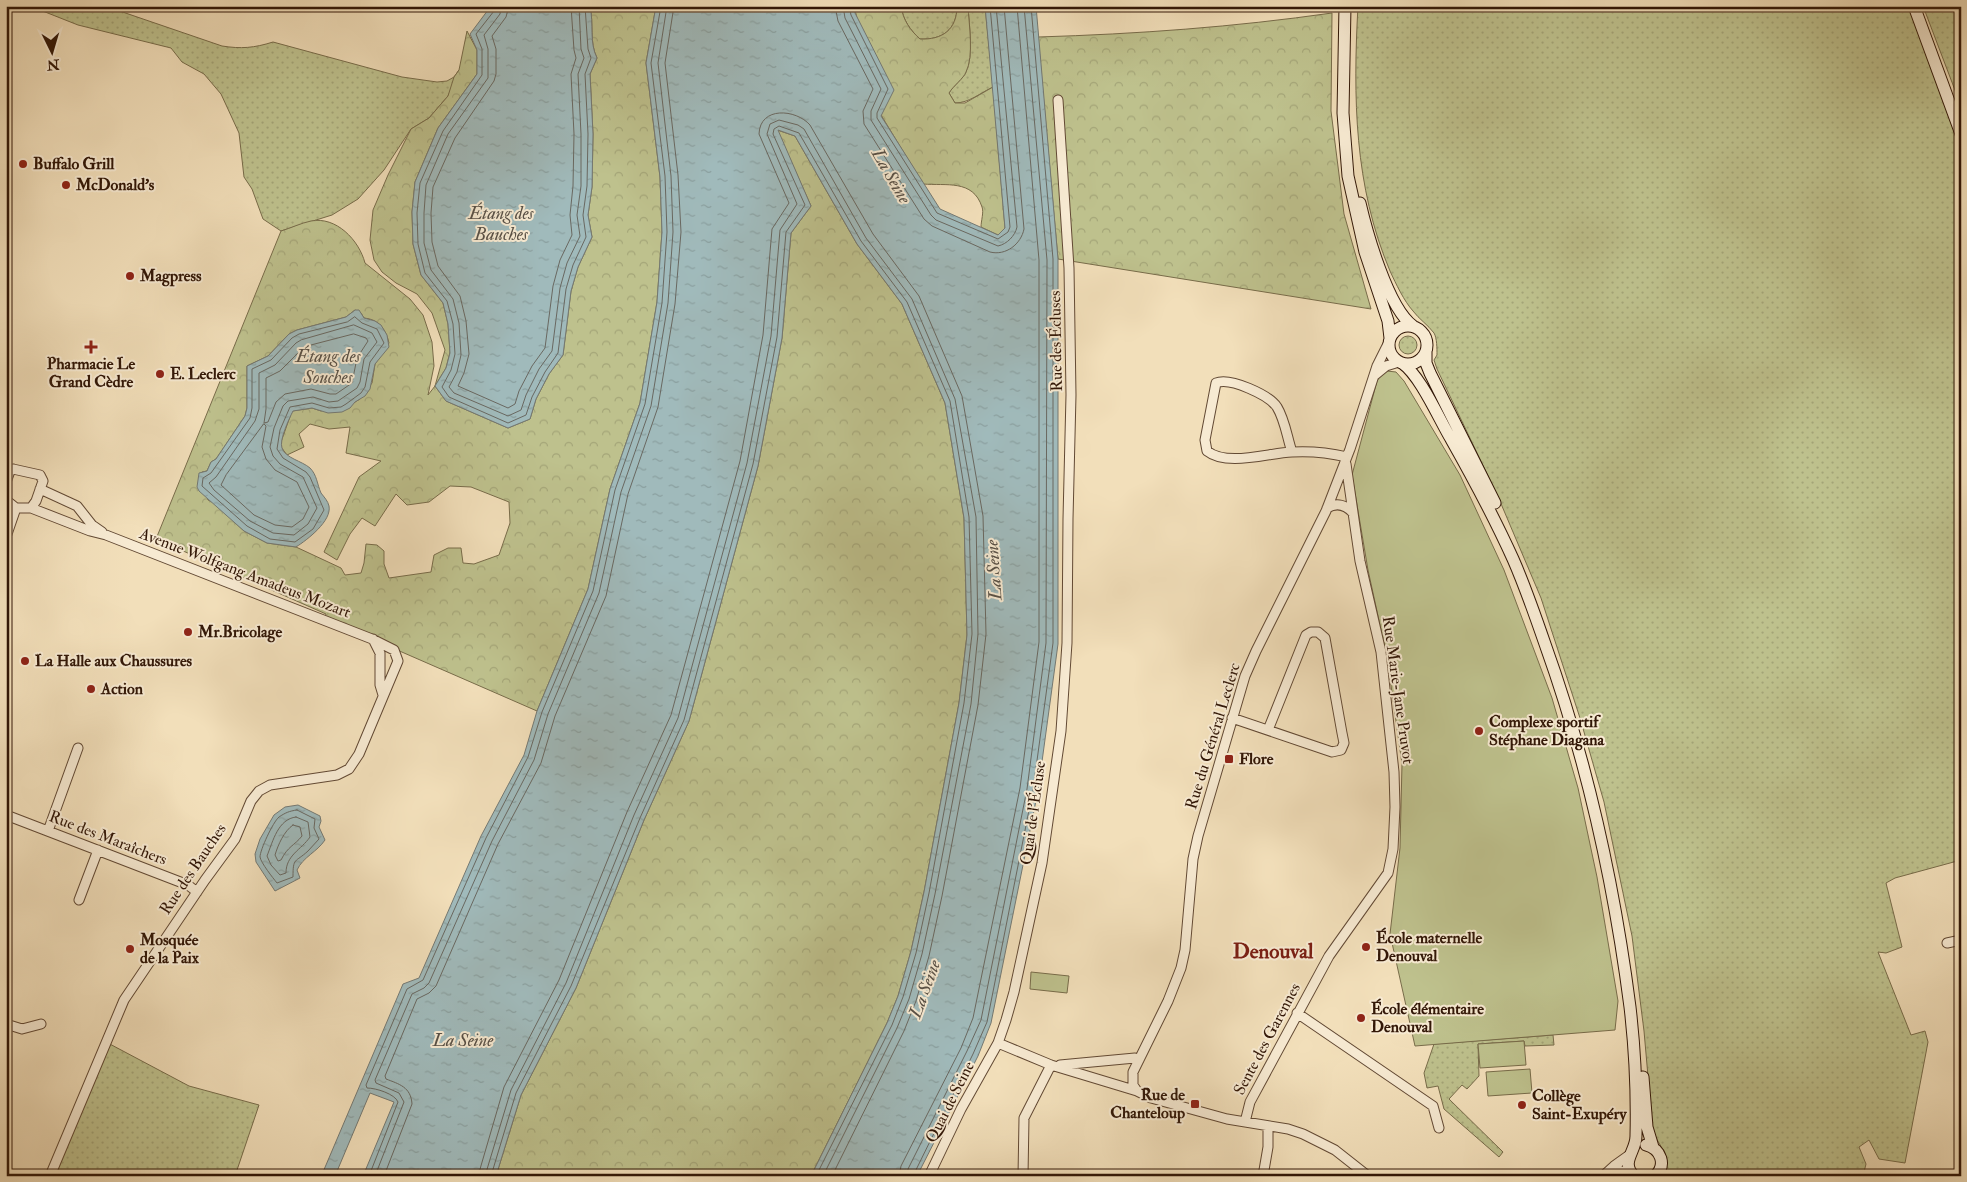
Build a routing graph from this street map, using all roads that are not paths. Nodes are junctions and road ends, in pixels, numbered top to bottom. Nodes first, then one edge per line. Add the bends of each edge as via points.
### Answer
1 (1345, 6) edge
2 (1350, 6) edge
3 (1914, 6) edge
4 (1058, 100) dead end
5 (1961, 134) edge
6 (1412, 326) junction
7 (1390, 340) junction
8 (1426, 352) junction
9 (1400, 363) junction
10 (1374, 375) junction
11 (1292, 452) junction
12 (1346, 459) junction
13 (9, 466) edge
14 (6, 482) edge
15 (40, 490) junction
16 (6, 500) edge
17 (16, 508) junction
18 (31, 508) junction
19 (1327, 508) junction
20 (1353, 513) junction
21 (106, 535) junction
22 (6, 537) edge
23 (1068, 582) joint
24 (372, 639) junction
25 (383, 696) junction
26 (1232, 718) junction
27 (1268, 730) junction
28 (78, 748) dead end
29 (6, 816) edge
30 (48, 831) junction
31 (98, 850) junction
32 (1388, 873) joint
33 (196, 892) junction
34 (79, 900) dead end
35 (1961, 940) edge
36 (1947, 943) dead end
37 (1297, 1013) junction
38 (6, 1024) edge
39 (41, 1024) dead end
40 (998, 1043) junction
41 (1139, 1060) junction
42 (1054, 1065) junction
43 (1133, 1082) junction
44 (1121, 1087) junction
45 (1137, 1091) junction
46 (1245, 1122) junction
47 (1268, 1126) junction
48 (1439, 1128) dead end
49 (1653, 1147) junction
50 (1631, 1153) junction
51 (1605, 1174) edge
52 (1632, 1174) edge
53 (50, 1176) edge
54 (929, 1176) edge
55 (1023, 1176) edge
56 (1263, 1176) edge
57 (1368, 1176) edge
58 (1655, 1176) edge

1 - 7 main road via 1342,103 1348,176 1365,252 1388,321
2 - 6 main road via 1348,100 1355,176 1382,274 1402,314
3 - 5 main road
4 - 23 street, Rue des Écluses via 1071,314
6 - 7 main road via 1399,328
6 - 8 main road via 1425,336
7 - 9 main road via 1390,353
7 - 10 street, Rue du Général Leclerc
8 - 9 main road via 1417,362
8 - 49 main road via 1430,373 1468,446 1531,589 1588,762 1621,912 1634,992 1647,1127
9 - 10 street via 1386,366
9 - 50 main road via 1412,372 1424,392 1498,527 1552,662 1573,730 1604,852 1624,965 1636,1060 1636,1136
10 - 12 street, Rue du Général Leclerc
11 - 11 street via 1246,459 1217,457 1207,451 1205,440 1216,383 1227,382 1250,388 1273,403 1280,414
11 - 12 street
12 - 19 street, Rue du Général Leclerc
12 - 20 street, Rue Marie-Jane Pruvot
13 - 14 street
13 - 15 street via 40,476 43,481
15 - 18 street
15 - 21 street, Avenue Wolfgang Amadeus Mozart via 77,506 92,525
16 - 17 street
17 - 18 street
17 - 22 street
18 - 21 street, Avenue Wolfgang Amadeus Mozart
19 - 20 street via 1342,505
19 - 26 street, Rue du Général Leclerc via 1256,651
20 - 32 street, Rue Marie-Jane Pruvot via 1360,561 1381,652 1394,763 1395,822
21 - 24 street, Avenue Wolfgang Amadeus Mozart
23 - 40 street, Quai de l'Écluse via 1060,731 1042,863 1014,992
24 - 25 street, Rue des Bauches via 380,653
24 - 25 street, Rue des Bauches via 394,650 397,655 398,661
25 - 33 street, Rue des Bauches via 359,754 349,768 337,775 282,782 259,791 251,801 235,838
26 - 27 street
26 - 41 street, Rue du Général Leclerc via 1194,859 1181,968
27 - 27 street via 1332,752 1343,747 1324,638 1318,632 1306,635
28 - 30 street
29 - 30 street, Rue des Maraîchers
30 - 31 street, Rue des Maraîchers
31 - 33 street, Rue des Maraîchers via 188,885
31 - 34 street
32 - 37 street, Sente des Garennes via 1330,954
33 - 53 street, Rue des Bauches via 124,1000
35 - 36 street
37 - 46 street, Sente des Garennes via 1250,1102
37 - 48 street via 1433,1106
38 - 39 street via 22,1029
40 - 42 street
40 - 54 street, Quai de Seine
41 - 42 street
41 - 43 street, Rue du Général Leclerc via 1133,1072
42 - 44 street
42 - 55 street via 1024,1118
43 - 44 street
43 - 45 street
44 - 45 street
45 - 46 street via 1151,1098
46 - 47 street
47 - 56 street
47 - 57 street via 1303,1134 1320,1142
49 - 50 main road via 1642,1145
49 - 58 main road via 1662,1162
50 - 51 street
50 - 52 main road via 1628,1166
51 - 52 street via 1615,1171

